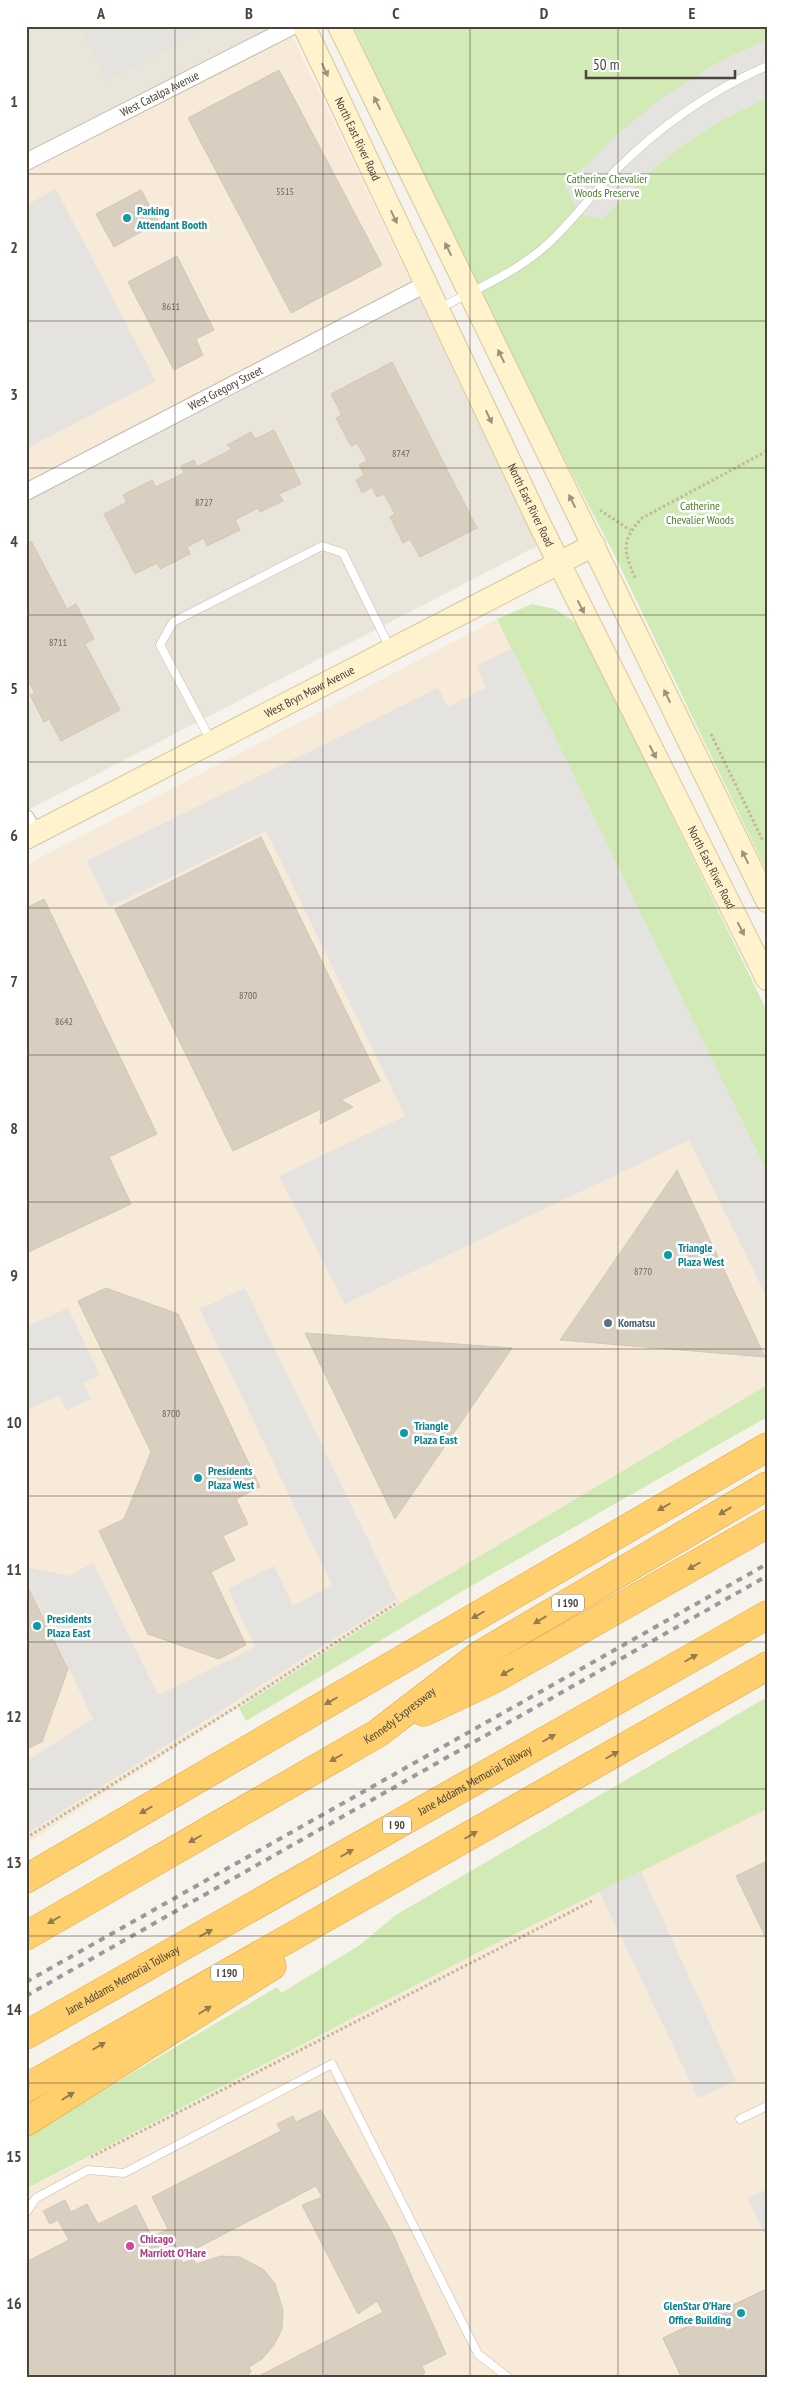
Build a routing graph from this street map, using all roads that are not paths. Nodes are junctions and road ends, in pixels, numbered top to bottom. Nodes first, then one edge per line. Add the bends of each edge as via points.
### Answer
1 (293, 26) edge
2 (304, 26) edge
3 (339, 26) edge
4 (767, 66) edge
5 (26, 162) edge
6 (426, 284) junction
7 (470, 292) junction
8 (438, 309) junction
9 (26, 492) edge
10 (594, 545) junction
11 (559, 563) junction
12 (391, 650) junction
13 (212, 742) junction
14 (29, 830) edge
15 (767, 901) edge
16 (767, 979) edge
17 (767, 1447) edge
18 (767, 1486) edge
19 (767, 1524) edge
20 (767, 1615) edge
21 (767, 1666) edge
22 (378, 1733) junction
23 (429, 1859) junction
24 (26, 1879) edge
25 (26, 1936) edge
26 (26, 2035) edge
27 (26, 2088) edge
28 (767, 2106) edge
29 (740, 2119) dead end
30 (26, 2122) edge
31 (26, 2213) edge
32 (509, 2378) edge

1 - 5 street, West Catalpa Avenue
2 -> 6 main road, North East River Road
7 -> 3 main road
4 - 7 lane via 717,90 680,113 615,170 542,248 518,266
6 - 8 main road, North East River Road
6 - 9 street, West Gregory Street
7 - 8 lane
10 -> 7 main road
8 -> 11 main road, North East River Road
10 - 11 main road, West Bryn Mawr Avenue
15 -> 10 main road
11 - 12 main road, West Bryn Mawr Avenue
11 -> 16 main road, North East River Road
12 - 13 main road, West Bryn Mawr Avenue
12 - 13 lane via 343,552 322,546 173,622 160,646
13 - 14 main road, West Bryn Mawr Avenue
17 -> 24 highway
18 -> 22 highway, Kennedy Expressway / I 190 via 478,1656
19 -> 22 highway via 492,1680
26 -> 20 highway, Jane Addams Memorial Tollway / I 90
23 -> 21 highway, I 190
22 -> 25 highway, Kennedy Expressway
27 -> 23 highway, I 190
30 -> 23 highway via 233,1993
28 - 29 lane
31 - 32 lane via 36,2198 88,2170 124,2173 332,2064 478,2354

